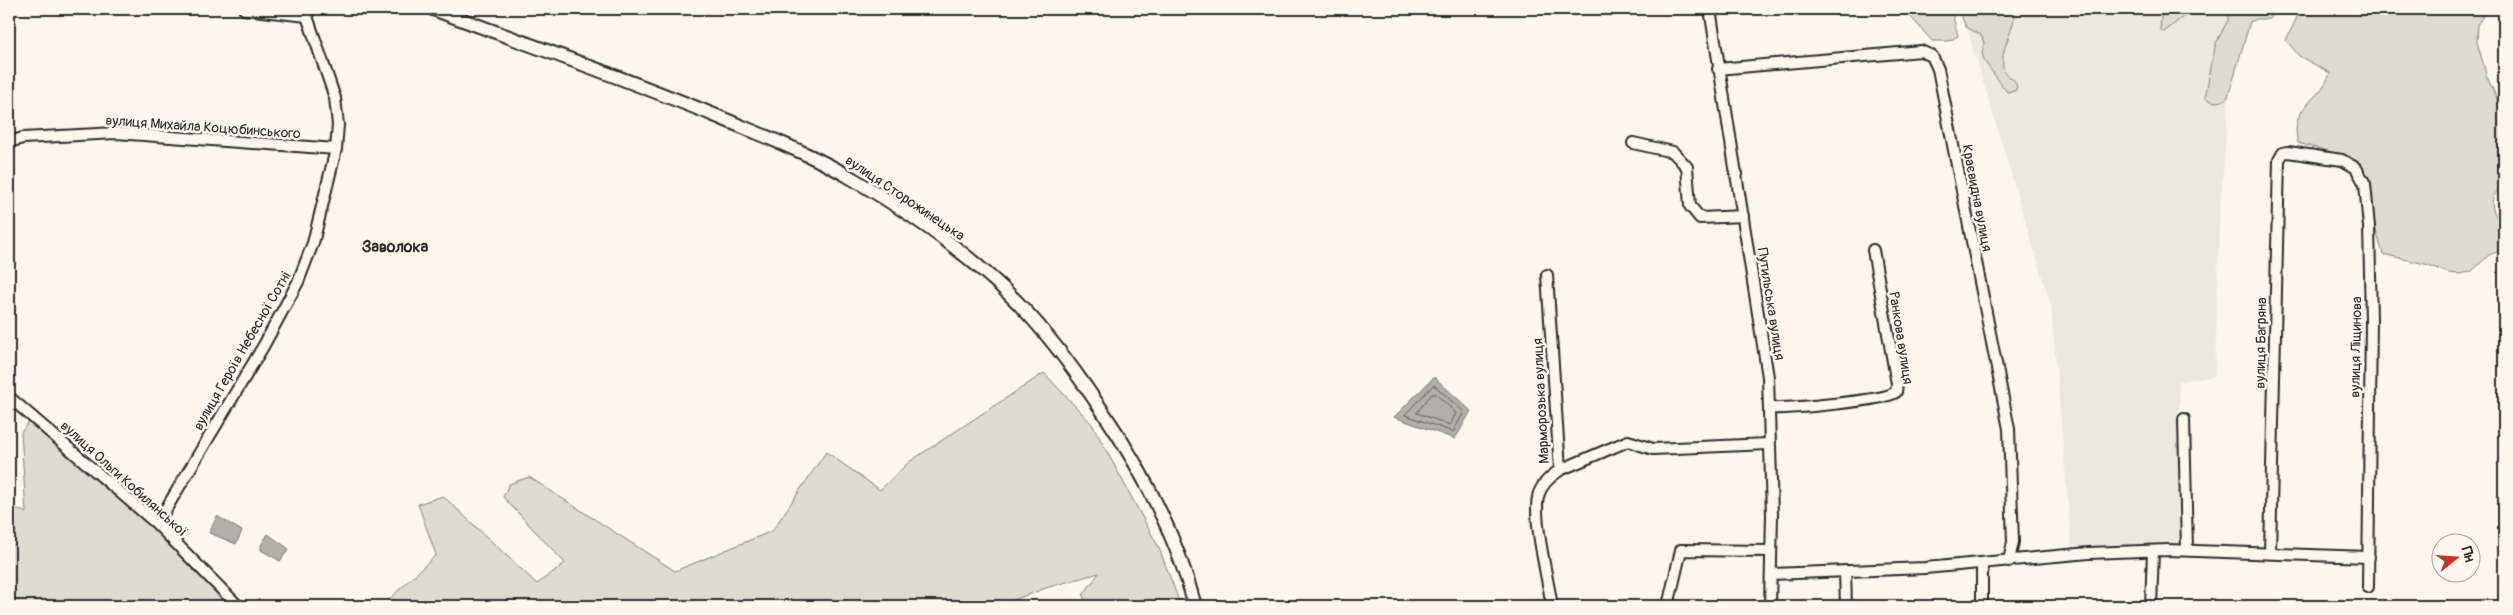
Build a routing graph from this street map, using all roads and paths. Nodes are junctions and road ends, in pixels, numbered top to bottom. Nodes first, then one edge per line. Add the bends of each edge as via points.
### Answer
1 (244, 9) edge
2 (433, 9) edge
3 (1710, 9) edge
4 (308, 12) edge
5 (1718, 68) junction
6 (9, 142) edge
7 (1633, 143) dead end
8 (336, 149) junction
9 (2300, 154) joint
10 (1743, 216) junction
11 (1873, 250) dead end
12 (1547, 275) dead end
13 (9, 397) edge
14 (1769, 408) junction
15 (2184, 419) dead end
16 (1768, 444) junction
17 (1560, 470) junction
18 (157, 524) junction
19 (2153, 550) junction
20 (2187, 550) junction
21 (1771, 551) junction
22 (2270, 553) junction
23 (2369, 557) junction
24 (2009, 561) junction
25 (1982, 563) junction
26 (1845, 571) junction
27 (1771, 574) junction
28 (2368, 588) dead end
29 (238, 606) edge
30 (1195, 606) edge
31 (1552, 606) edge
32 (1668, 606) edge
33 (1770, 606) edge
34 (1846, 606) edge
35 (1982, 606) edge
36 (2151, 606) edge

1 - 4 street
2 - 30 main road, вулиця Сторожинецька via 650,89 795,150 853,178 987,273 1036,322 1073,367 1121,438 1158,509
3 - 5 street, Путильська вулиця
4 - 8 street, вулиця Героїв Небесної Сотні via 335,98
5 - 10 street, Путильська вулиця
5 - 24 street, Краєвидна вулиця via 1921,51 1932,56 1938,69 2009,429 2013,542
6 - 8 street, вулиця Михайла Коцюбинського via 22,138 116,133
7 - 10 street via 1673,152 1687,167 1690,206 1700,218
8 - 18 street, вулиця Героїв Небесної Сотні via 313,243 298,282
9 - 22 street, вулиця Багряна via 2285,152 2279,160
9 - 23 street, вулиця Ліщинова via 2342,160 2356,168 2365,184 2371,320
10 - 14 street, Путильська вулиця via 1768,377
11 - 14 street, Ранкова вулиця via 1896,392 1881,397 1794,408
12 - 17 street, Марморозька вулиця
13 - 18 street, вулиця Ольги Кобилянської
14 - 16 street, Путильська вулиця
15 - 20 street
16 - 17 street via 1653,449 1628,442
16 - 21 street, Путильська вулиця
17 - 31 street, Марморозька вулиця via 1550,476 1538,495 1538,515
18 - 29 street, вулиця Ольги Кобилянської
19 - 20 street
19 - 24 street
19 - 36 street
20 - 22 street
21 - 27 street, Путильська вулиця
21 - 32 street via 1681,550
22 - 23 street
23 - 28 street, вулиця Ліщинова
24 - 25 street
25 - 26 street
25 - 35 street
26 - 27 street
26 - 34 street
27 - 33 street, Путильська вулиця

